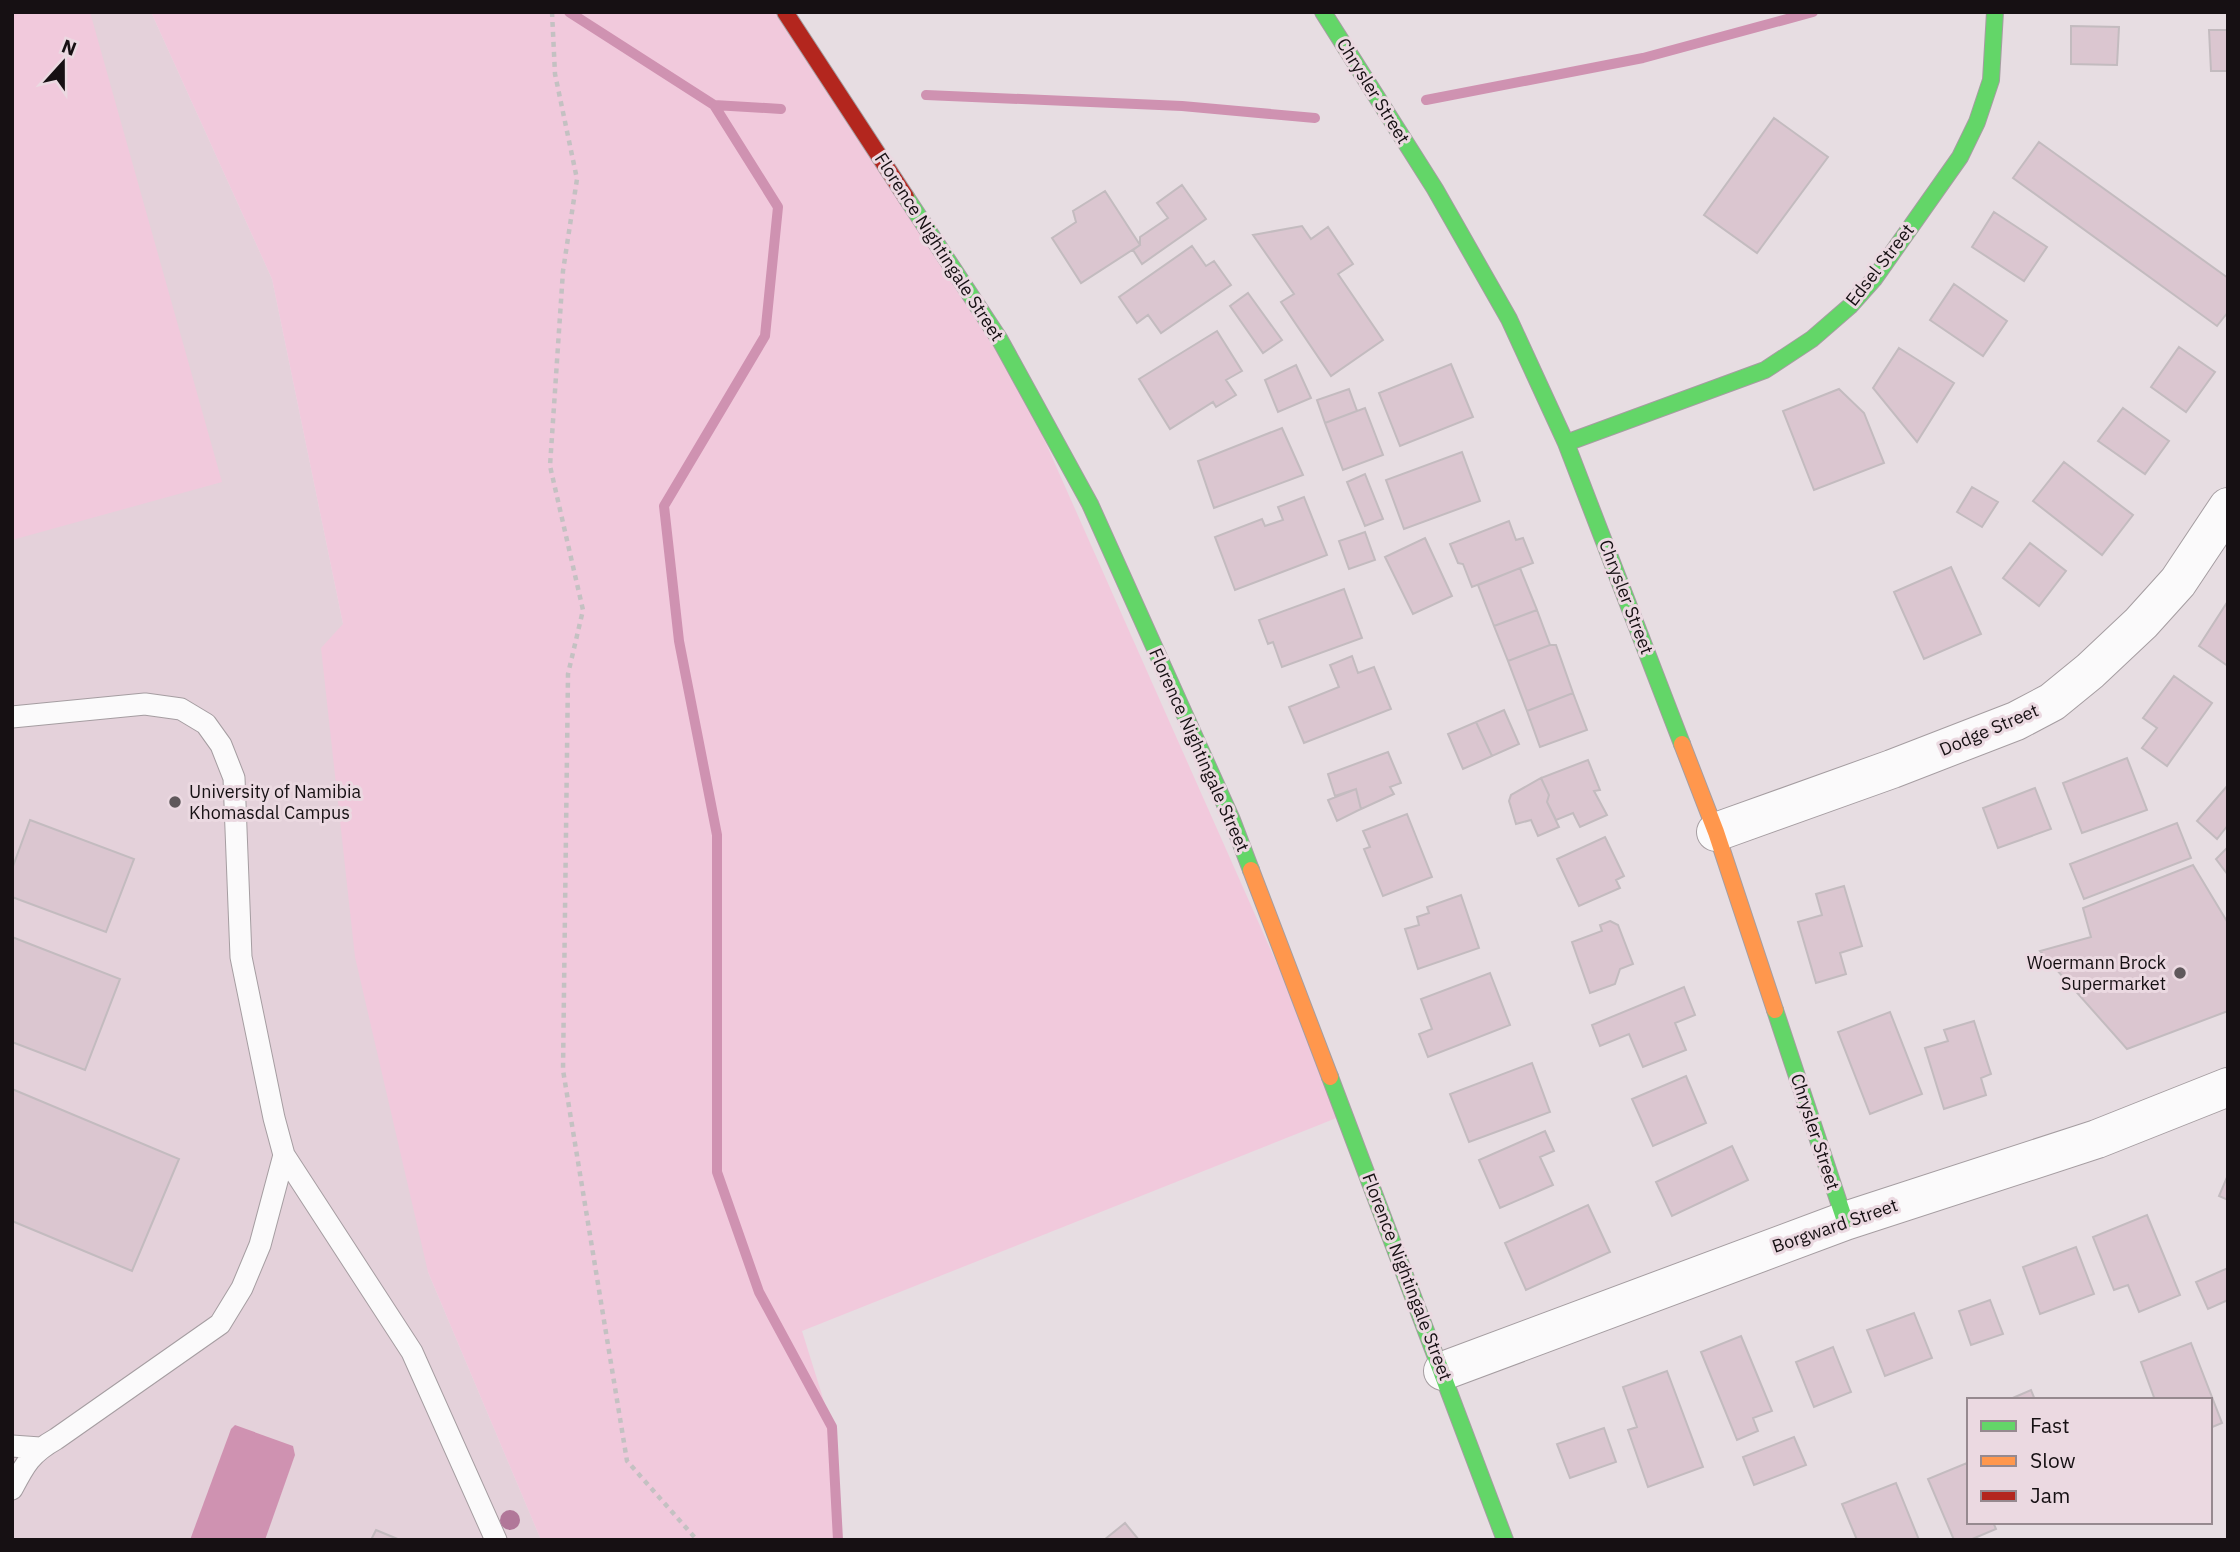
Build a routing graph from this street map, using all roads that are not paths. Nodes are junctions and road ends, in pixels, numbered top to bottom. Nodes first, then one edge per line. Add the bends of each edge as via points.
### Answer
1 (785, 12) edge
2 (1323, 12) edge
3 (1995, 12) edge
4 (1566, 443) junction
5 (2228, 507) edge
6 (12, 717) edge
7 (1716, 832) junction
8 (2228, 1087) edge
9 (284, 1154) junction
10 (1845, 1221) junction
11 (1443, 1371) junction
12 (12, 1446) edge
13 (40, 1448) junction
14 (12, 1489) edge
15 (496, 1540) edge
16 (1505, 1540) edge

1 - 11 street, Florence Nightingale Street via 1000,340 1090,504 1232,820
2 - 4 street, Chrysler Street via 1435,189 1509,319
3 - 4 street, Edsel Street via 1991,80 1960,157 1850,306 1812,339 1765,370
4 - 7 street, Chrysler Street
5 - 7 street, Dodge Street via 2178,582 2090,671 2052,702 2004,726
6 - 9 lane via 145,704 181,709 206,724 221,745 234,778 241,957
7 - 10 street, Chrysler Street
8 - 10 street, Borgward Street via 2097,1139
9 - 13 lane via 260,1245 220,1324
9 - 15 lane via 412,1352
10 - 11 street, Borgward Street
11 - 16 street, Florence Nightingale Street
12 - 13 lane
13 - 14 lane

